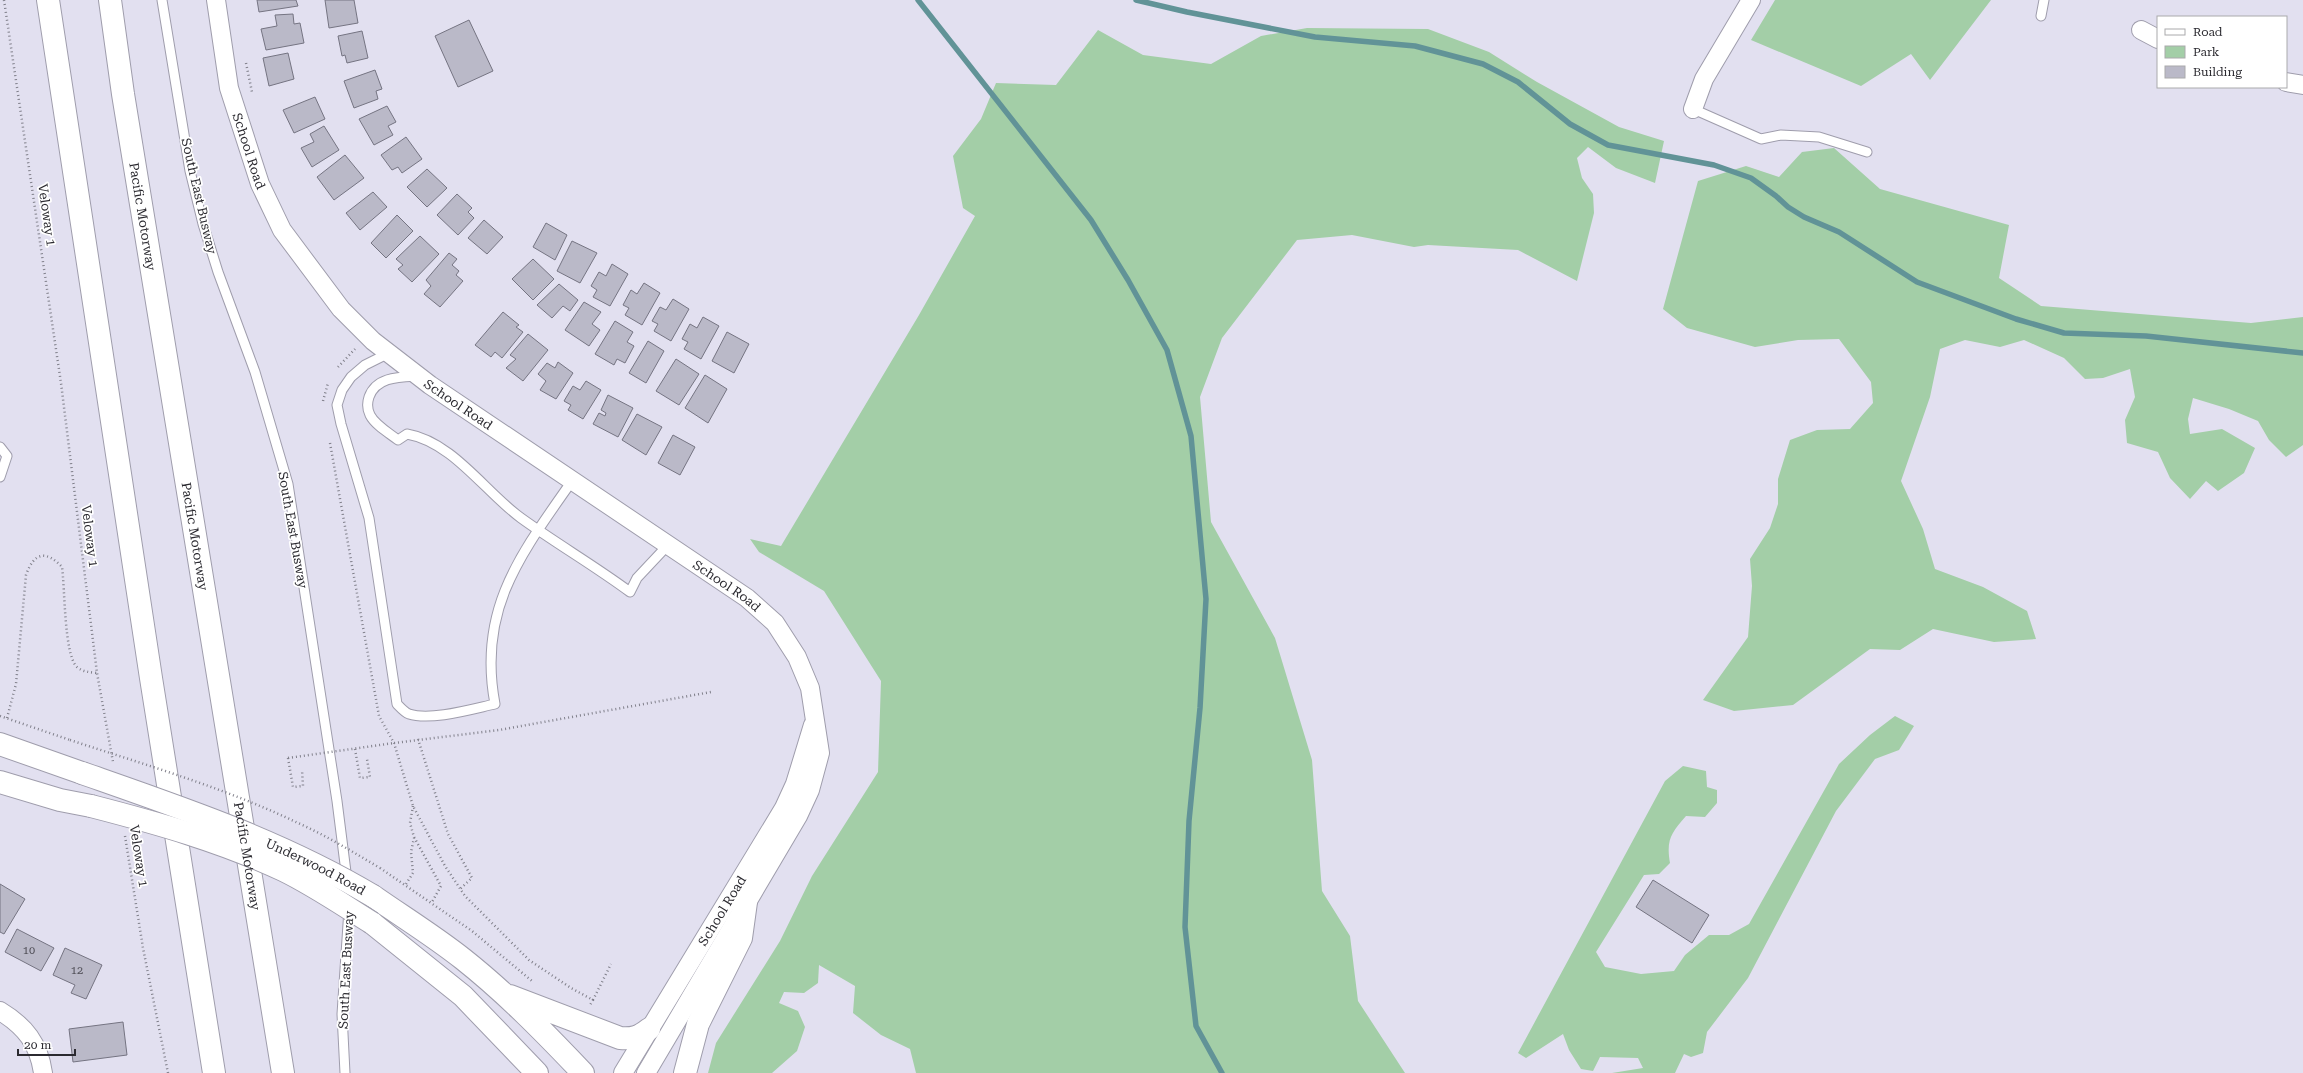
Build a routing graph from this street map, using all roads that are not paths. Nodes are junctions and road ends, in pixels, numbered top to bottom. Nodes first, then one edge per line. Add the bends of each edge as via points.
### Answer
1 (48, 0) edge
2 (110, 0) edge
3 (162, 0) edge
4 (216, 0) edge
5 (1751, 0) edge
6 (2044, 0) edge
7 (2040, 16) dead end
8 (2141, 30) dead end
9 (2157, 38) edge
10 (2287, 82) edge
11 (2303, 85) edge
12 (1693, 109) joint
13 (1867, 152) dead end
14 (389, 353) junction
15 (419, 376) junction
16 (0, 447) edge
17 (0, 477) edge
18 (572, 481) junction
19 (537, 530) junction
20 (668, 545) junction
21 (814, 719) junction
22 (0, 744) edge
23 (0, 782) edge
24 (746, 902) junction
25 (505, 994) junction
26 (0, 1011) edge
27 (650, 1029) junction
28 (43, 1073) edge
29 (214, 1073) edge
30 (283, 1073) edge
31 (345, 1073) edge
32 (537, 1073) edge
33 (583, 1073) edge
34 (623, 1073) edge
35 (646, 1073) edge
36 (685, 1073) edge

1 - 29 main road
2 - 30 main road, Pacific Motorway via 123,94
3 - 31 lane, South East Busway via 190,171 203,224 255,372 288,484 337,801 349,904 342,1014
4 - 14 street, School Road via 229,88 260,184 282,230 341,309
5 - 12 street via 1704,79
6 - 7 lane
8 - 9 street
10 - 11 street
12 - 13 lane via 1761,139 1782,135 1819,137
14 - 15 street, School Road
14 - 19 lane via 365,365 351,377 342,390 337,405 340,424 369,518 397,704 407,713 421,716 444,714 495,704 490,667 499,608 516,565
15 - 18 street, School Road via 478,419
15 - 19 lane via 395,377 378,383 371,392 367,405 370,416 398,440 407,434 421,436 462,464 502,502
16 - 17 lane via 7,456
18 - 19 lane
18 - 20 street, School Road
19 - 20 lane via 630,592 638,578
20 - 21 street, School Road via 747,598 775,623 797,657 810,688
21 - 24 street, School Road via 820,753 810,790 798,816
21 - 27 street, School Road via 795,784 784,808
22 - 25 main road, Underwood Road, bridge via 187,809 263,839 373,896 429,933
23 - 32 main road, Underwood Road, bridge via 60,800 184,830 284,871 372,923 463,996
24 - 35 street, School Road
24 - 36 main road via 741,938 698,1024
25 - 27 main road via 620,1038 632,1039
25 - 33 main road, Underwood Road
26 - 28 street via 31,1036 41,1060
27 - 34 street, School Road

